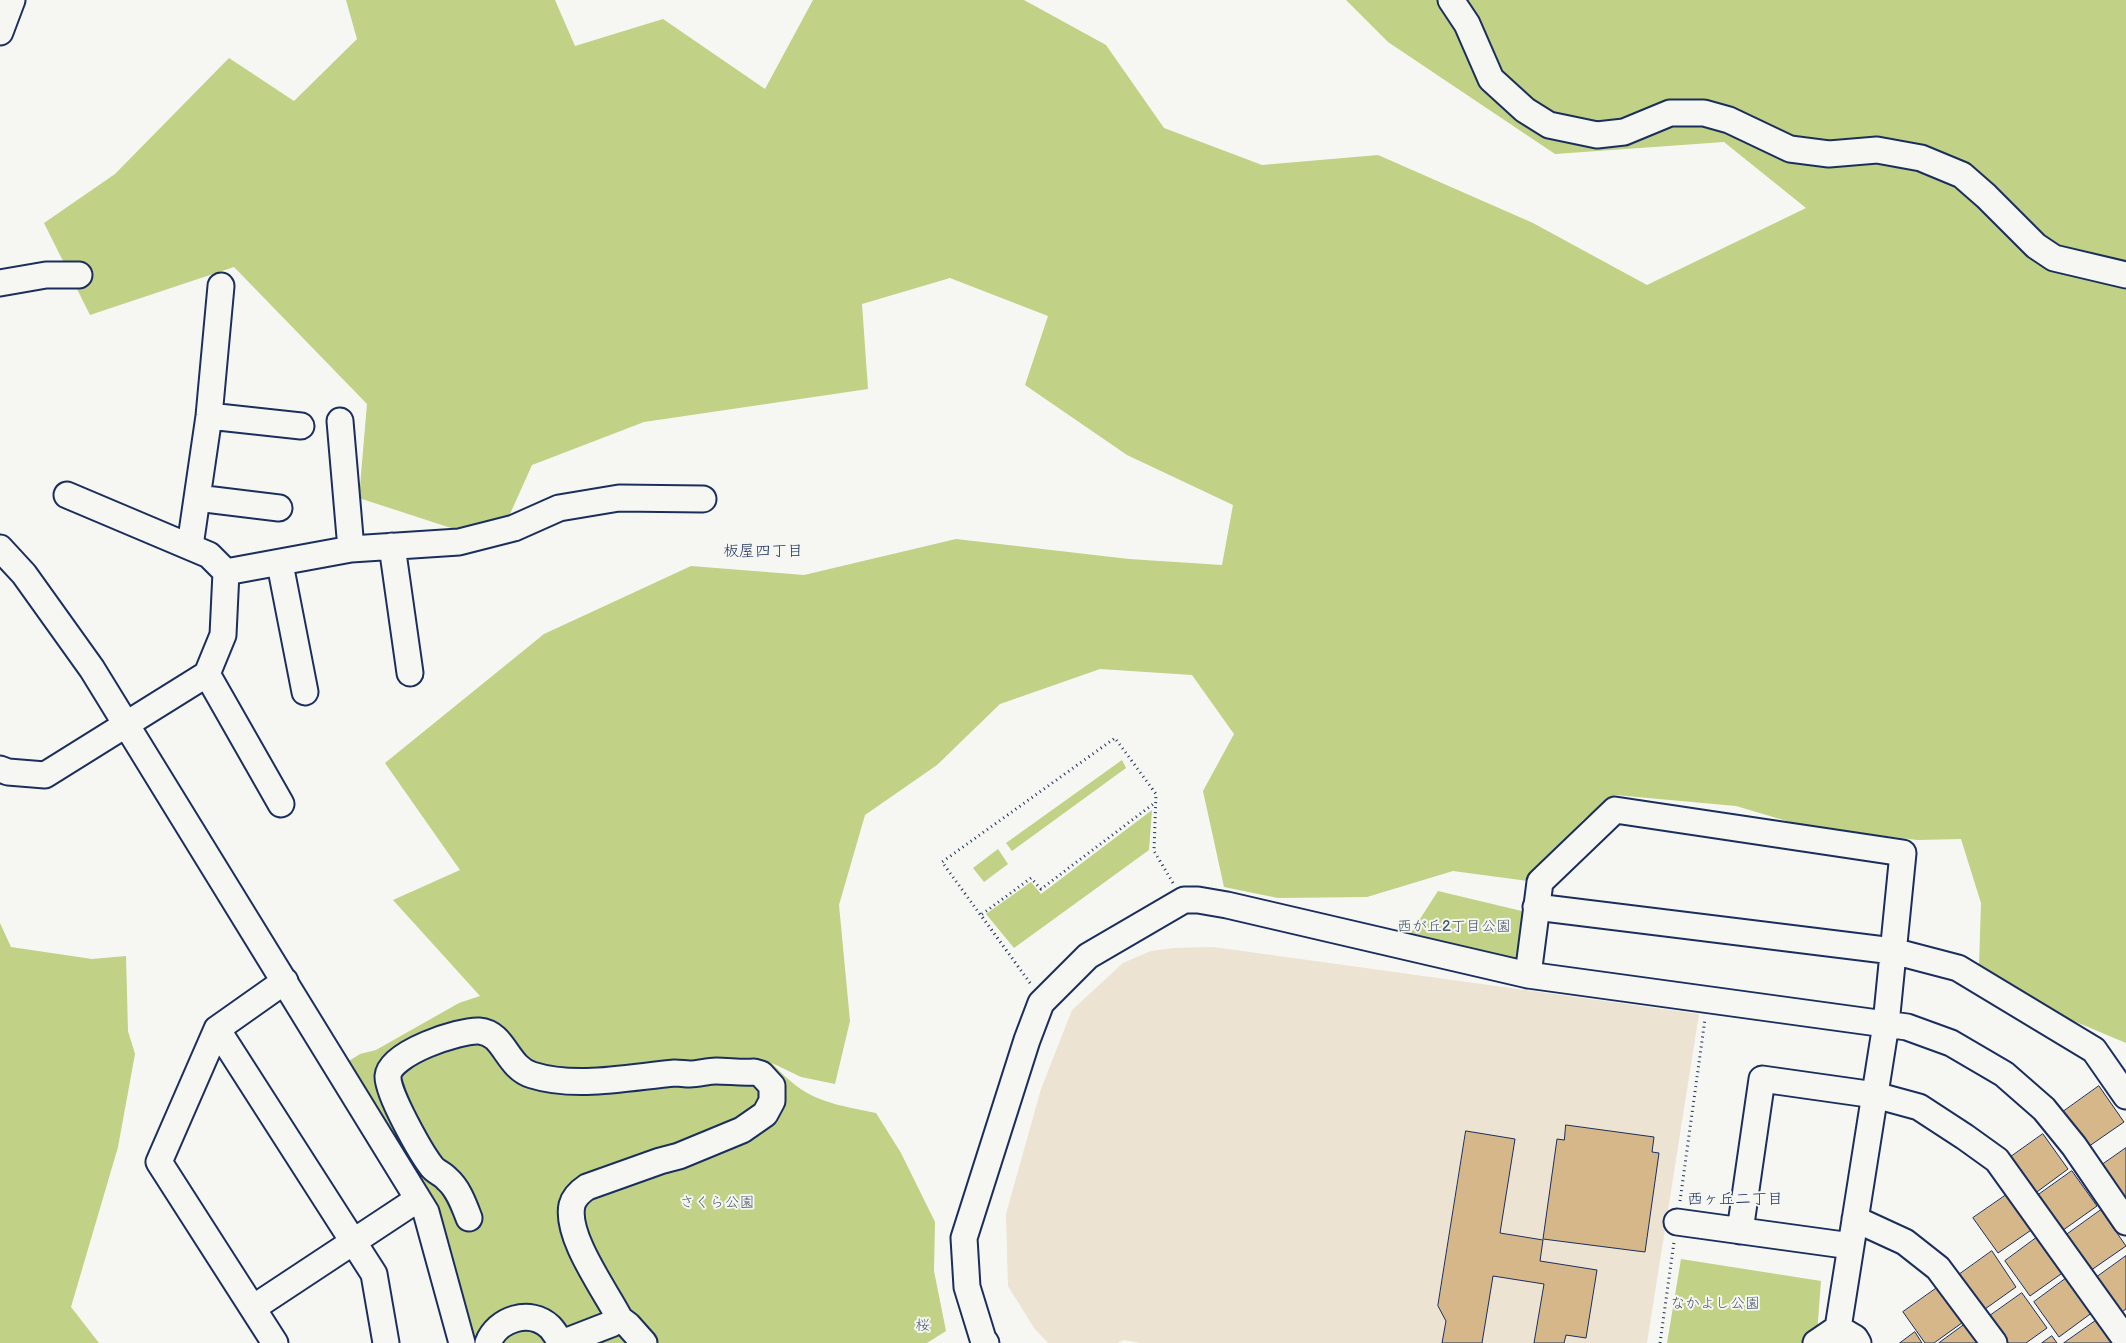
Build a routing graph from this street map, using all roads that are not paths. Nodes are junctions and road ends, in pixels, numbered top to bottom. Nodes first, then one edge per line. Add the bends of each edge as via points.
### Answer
1 (12, 0) edge
2 (1451, 0) edge
3 (0, 32) edge
4 (79, 275) dead end
5 (2126, 275) edge
6 (0, 283) edge
7 (221, 286) dead end
8 (209, 416) junction
9 (340, 421) dead end
10 (301, 426) dead end
11 (67, 495) dead end
12 (197, 498) junction
13 (703, 499) dead end
14 (279, 508) dead end
15 (190, 546) junction
16 (392, 546) junction
17 (0, 548) edge
18 (351, 549) junction
19 (280, 564) junction
20 (226, 572) junction
21 (410, 673) dead end
22 (207, 674) junction
23 (305, 692) dead end
24 (126, 726) junction
25 (0, 769) edge
26 (281, 804) dead end
27 (1536, 907) junction
28 (1893, 951) junction
29 (1528, 975) junction
30 (285, 981) junction
31 (1886, 1024) junction
32 (218, 1029) junction
33 (1874, 1095) junction
34 (2126, 1096) edge
35 (418, 1198) junction
36 (469, 1218) dead end
37 (1855, 1219) junction
38 (1677, 1222) road end
39 (2126, 1222) edge
40 (1740, 1231) junction
41 (353, 1242) junction
42 (1851, 1246) junction
43 (253, 1308) junction
44 (620, 1319) junction
45 (1838, 1328) junction
46 (2126, 1340) edge
47 (274, 1343) edge
48 (386, 1343) edge
49 (462, 1343) edge
50 (488, 1343) edge
51 (562, 1343) edge
52 (644, 1343) edge
53 (986, 1343) edge
54 (1816, 1343) edge
55 (1858, 1343) edge
56 (1994, 1343) edge

1 - 3 street
2 - 5 street via 1467,24 1491,78 1525,110 1549,125 1597,135 1624,132 1670,113 1704,113 1729,120 1790,149 1829,154 1877,150 1922,158 1962,175 2036,246 2054,258
4 - 6 street via 46,275
7 - 8 street
8 - 10 street
8 - 12 street
9 - 18 street
11 - 15 street
12 - 14 street
12 - 15 street
13 - 16 street via 611,500 559,508 514,528 459,542
15 - 20 street via 210,555
16 - 18 street
16 - 21 street
17 - 24 street via 24,574 92,669
18 - 19 street
19 - 20 street
19 - 23 street
20 - 22 street via 223,635
22 - 24 street
22 - 26 street
24 - 25 street via 45,775
24 - 30 street
27 - 28 street
27 - 28 street via 1540,882 1615,810 1903,853
27 - 29 street
28 - 31 street
28 - 34 street via 1958,968 2094,1050
29 - 31 street
29 - 53 street via 1198,900 1184,900 1088,956 1041,1003 964,1238 968,1286
30 - 32 street
30 - 35 street
31 - 33 street
31 - 39 street via 1907,1027 1951,1042 2004,1074 2044,1109 2074,1146
32 - 41 street
32 - 43 street via 159,1162
33 - 37 street
33 - 40 street via 1762,1078
33 - 46 street via 1919,1107 1997,1160
35 - 41 street
35 - 49 street via 426,1212
36 - 44 street via 453,1186 433,1168 412,1135 390,1087 388,1075 394,1064 414,1050 478,1031 494,1037 516,1067 547,1079 604,1082 705,1071 762,1074 772,1086 773,1094 765,1114 756,1122 692,1152 587,1186 576,1197 570,1219 576,1237
37 - 42 street
37 - 56 street via 1905,1242 1938,1268
38 - 40 street
40 - 42 street
41 - 43 street
41 - 48 street via 374,1274
42 - 45 street
43 - 47 street
44 - 51 street
44 - 52 street
45 - 54 street
45 - 55 street
50 - 51 street via 498,1326 527,1317 550,1327

